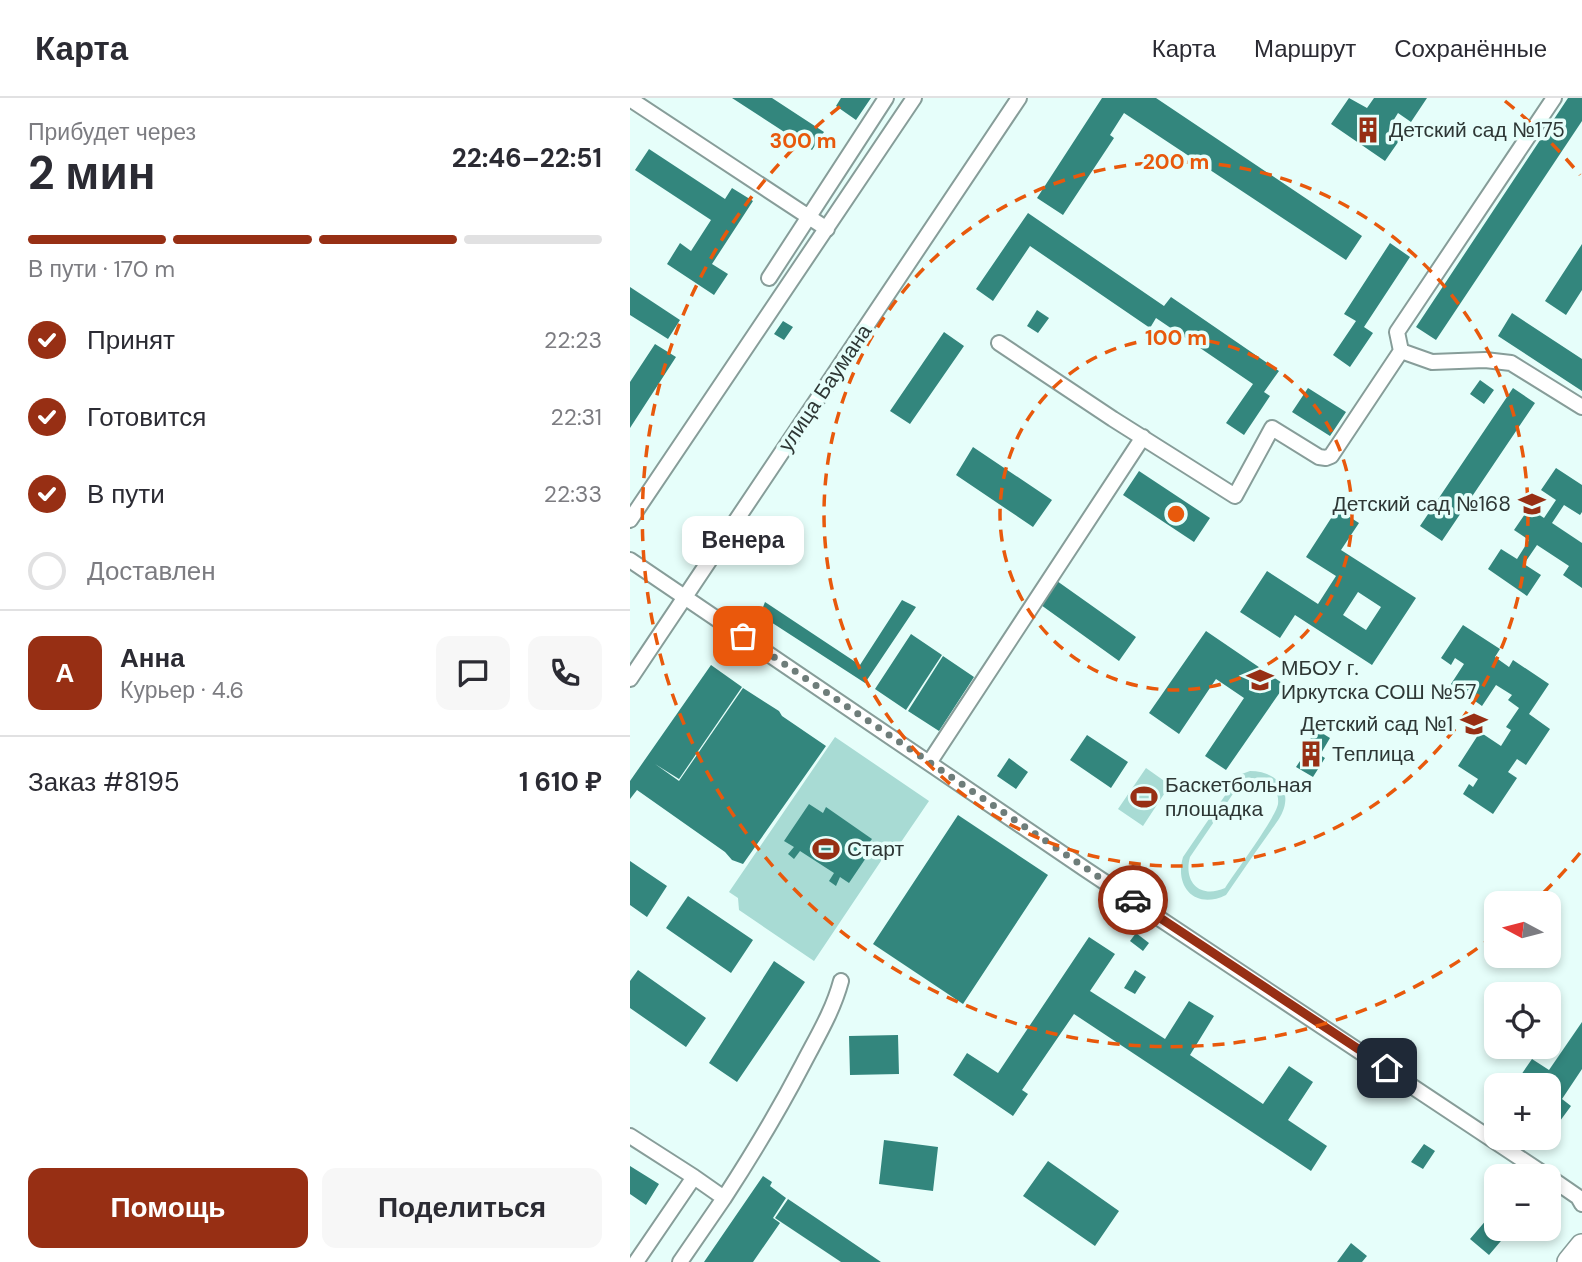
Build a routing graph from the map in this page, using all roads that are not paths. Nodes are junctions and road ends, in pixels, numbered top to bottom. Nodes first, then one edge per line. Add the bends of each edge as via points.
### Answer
1 (886, 98) edge
2 (914, 98) edge
3 (1019, 98) edge
4 (1554, 98) edge
5 (630, 99) edge
6 (809, 218) junction
7 (827, 229) junction
8 (769, 278) dead end
9 (999, 343) dead end
10 (1401, 351) junction
11 (1582, 407) edge
12 (1143, 437) junction
13 (630, 520) edge
14 (630, 560) edge
15 (685, 597) junction
16 (630, 679) edge
17 (929, 763) junction
18 (841, 981) dead end
19 (630, 1136) edge
20 (1529, 1164) edge
21 (694, 1177) junction
22 (1561, 1186) edge
23 (724, 1198) junction
24 (1581, 1200) edge
25 (1582, 1246) edge
26 (636, 1262) edge
27 (680, 1262) edge
28 (1569, 1262) edge

1 - 6 street
2 - 7 street
3 - 15 street, улица Баумана
4 - 10 street via 1397,332
5 - 6 street
6 - 7 street
6 - 8 street
7 - 13 street
9 - 12 street
10 - 11 street via 1432,362 1511,363
10 - 12 street via 1331,456 1319,457 1272,428 1235,496
12 - 17 street
14 - 15 street
15 - 16 street, улица Баумана
15 - 17 street
17 - 20 street
18 - 23 street via 835,1004 794,1081
19 - 21 street
21 - 23 street
21 - 26 street
22 - 24 street
23 - 27 street
25 - 28 main road

